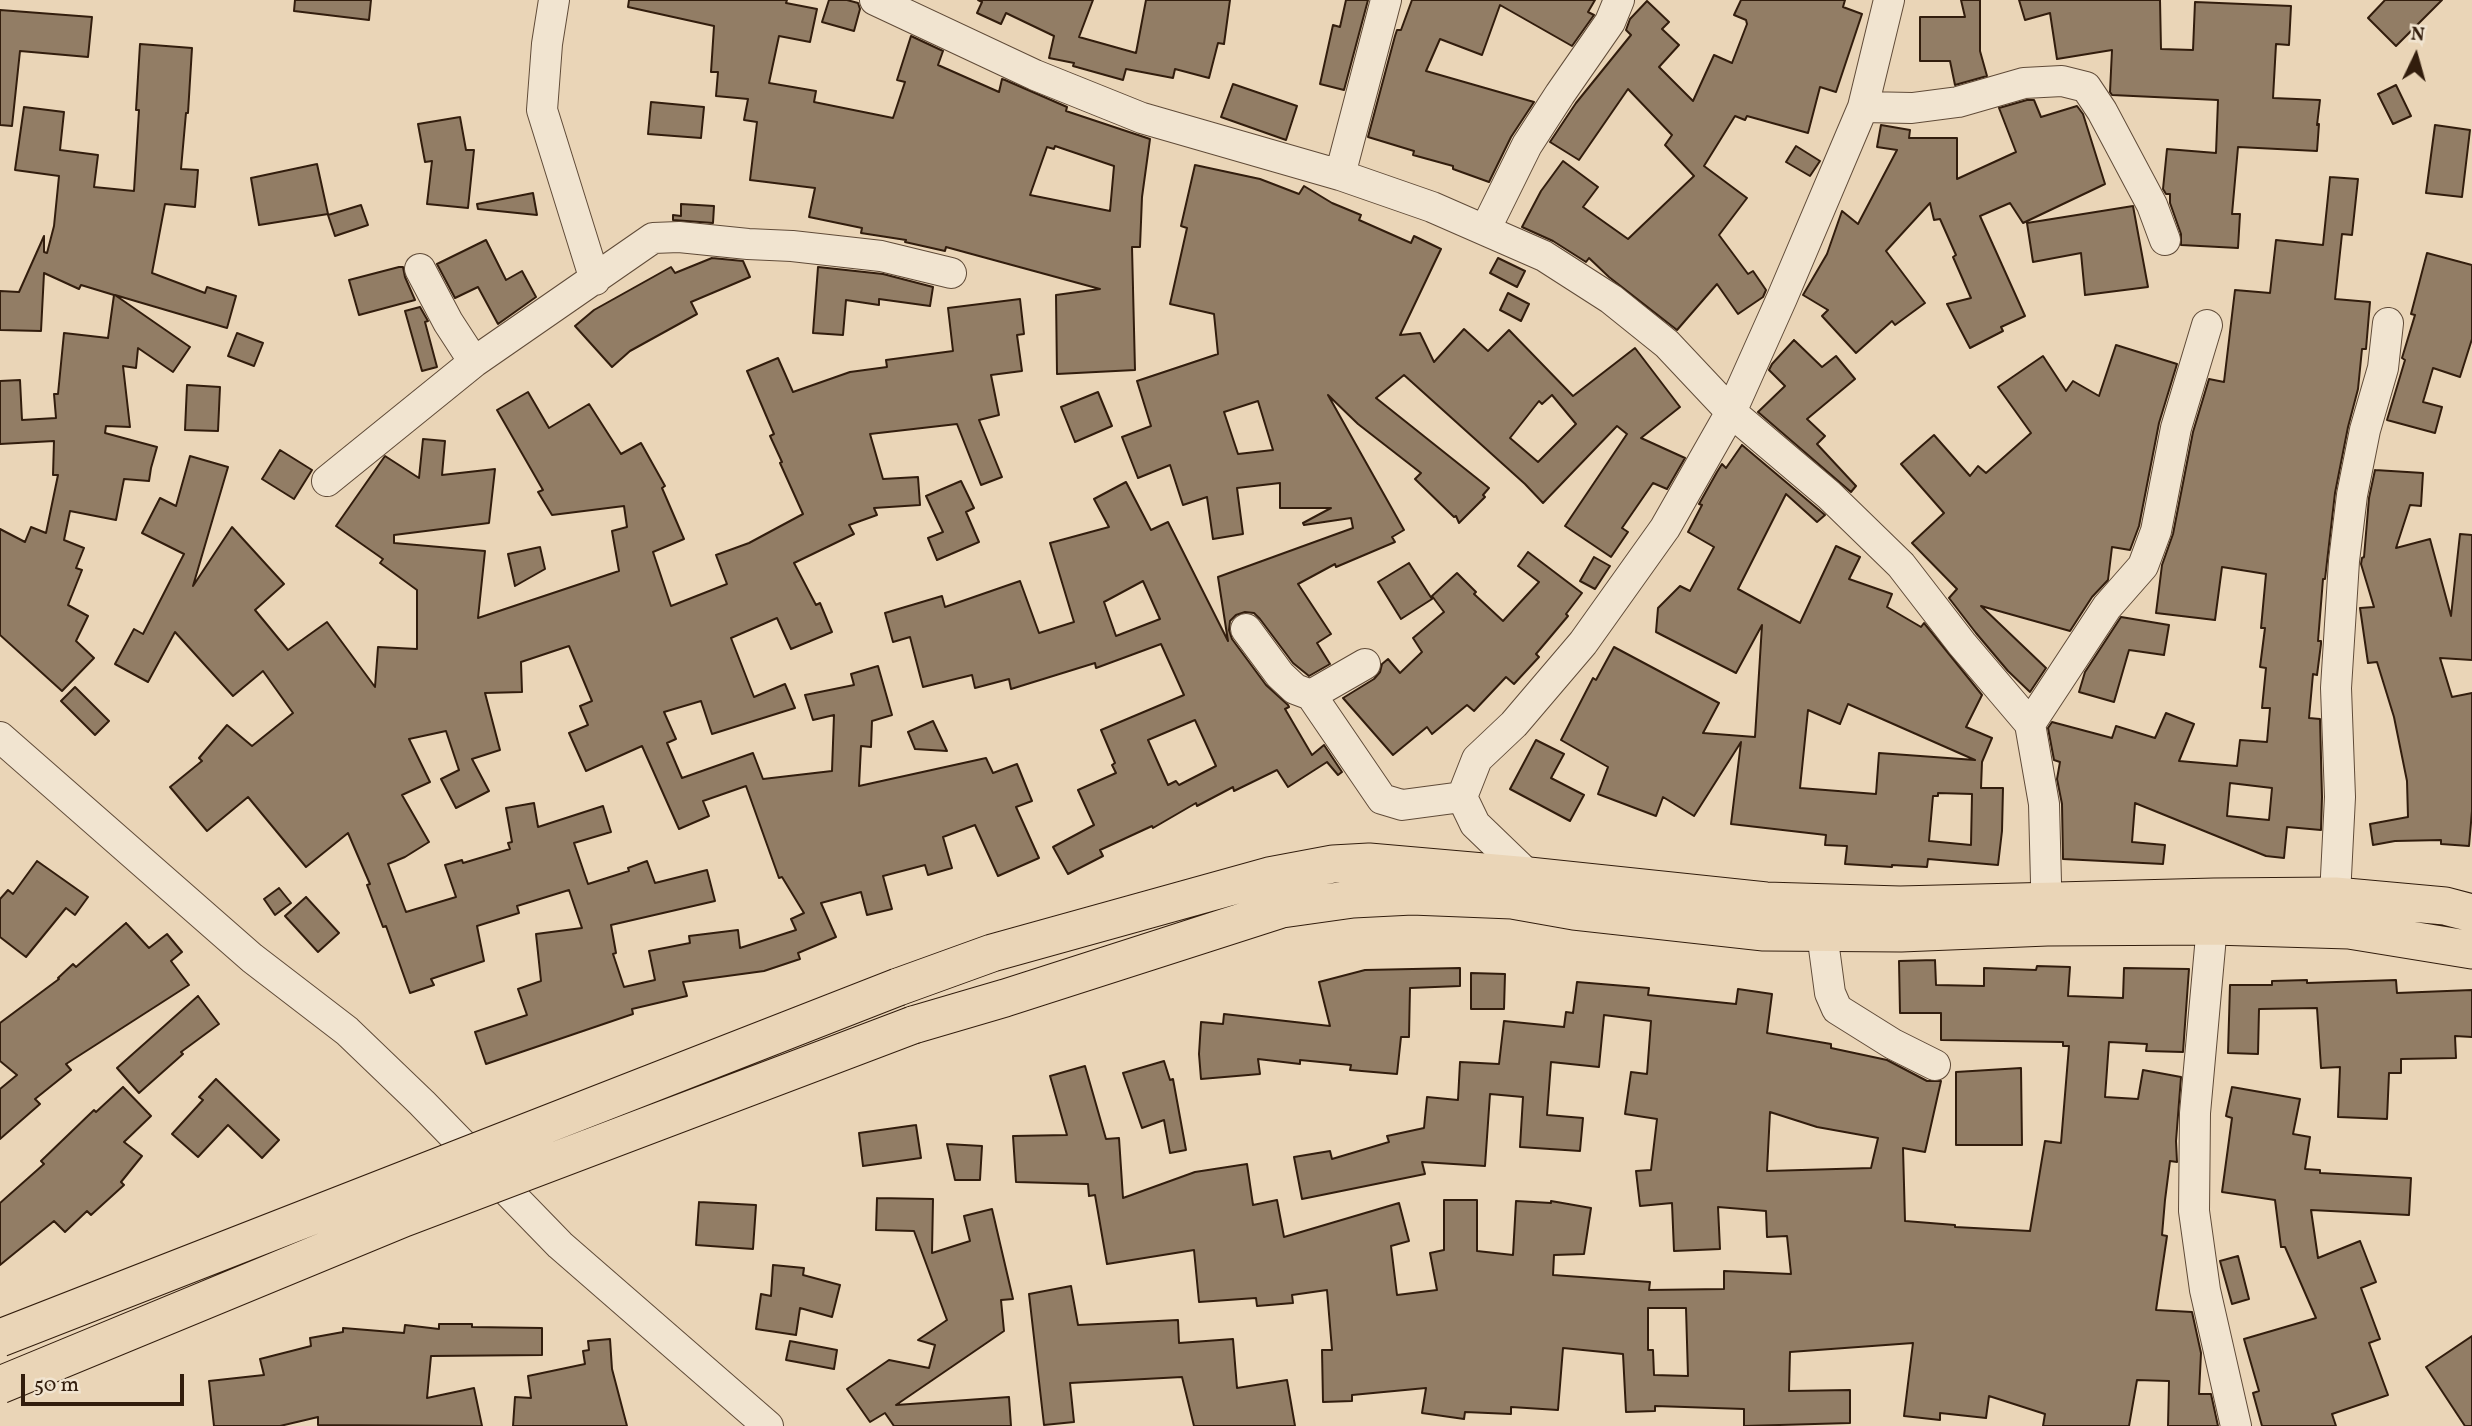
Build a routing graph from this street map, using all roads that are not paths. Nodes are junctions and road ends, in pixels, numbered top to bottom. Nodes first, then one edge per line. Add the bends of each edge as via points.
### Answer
1 (554, 0) edge
2 (875, 0) edge
3 (1386, 0) edge
4 (1619, 0) edge
5 (1889, 0) edge
6 (1863, 107) junction
7 (1340, 174) junction
8 (1485, 230) junction
9 (2165, 240) dead end
10 (420, 269) dead end
11 (951, 273) dead end
12 (595, 279) junction
13 (2388, 323) dead end
14 (2207, 325) dead end
15 (474, 362) junction
16 (1731, 412) junction
17 (327, 481) dead end
18 (1245, 629) dead end
19 (1365, 664) dead end
20 (1311, 695) junction
21 (2030, 724) junction
22 (0, 737) edge
23 (1462, 797) junction
24 (1521, 888) junction
25 (2334, 896) junction
26 (2214, 911) junction
27 (2472, 913) edge
28 (2047, 914) junction
29 (1822, 933) junction
30 (2472, 950) edge
31 (1935, 1065) dead end
32 (0, 1338) edge
33 (0, 1385) edge
34 (768, 1426) edge
35 (2236, 1426) edge

1 - 12 street via 542,110
2 - 7 street via 1035,75 1142,118
3 - 7 street
4 - 8 street via 1610,22 1527,145
5 - 6 street
6 - 9 street via 1958,103 2024,83 2062,81 2086,87 2152,205
6 - 16 street
7 - 8 street
8 - 16 street via 1544,256 1611,299 1667,344
10 - 15 street
11 - 12 street via 881,256 679,237 653,238
12 - 15 street
13 - 25 street via 2383,368 2352,495 2344,561 2336,688 2340,797
14 - 21 street via 2176,428 2156,531 2143,566 2107,607
15 - 17 street
16 - 21 street via 1829,495 1901,565
16 - 23 street via 1665,528 1583,643 1514,724 1477,759
18 - 20 street via 1280,675 1295,689
19 - 20 street
20 - 23 street via 1382,799 1402,805
21 - 28 street via 2044,804
22 - 34 street via 253,958 347,1031 560,1245
23 - 24 street via 1475,824
24 - 28 main road
24 - 29 main road via 1574,911 1764,932
24 - 32 main road, bridge via 1369,862 1333,864 1269,876 992,953
24 - 33 main road, bridge via 1282,909 913,1025 404,1218
25 - 26 main road
25 - 27 main road via 2445,906
26 - 28 main road
26 - 30 main road
26 - 35 street via 2195,1113 2194,1211 2205,1290
28 - 29 main road via 1901,933
29 - 31 street via 1830,993 1837,1009

